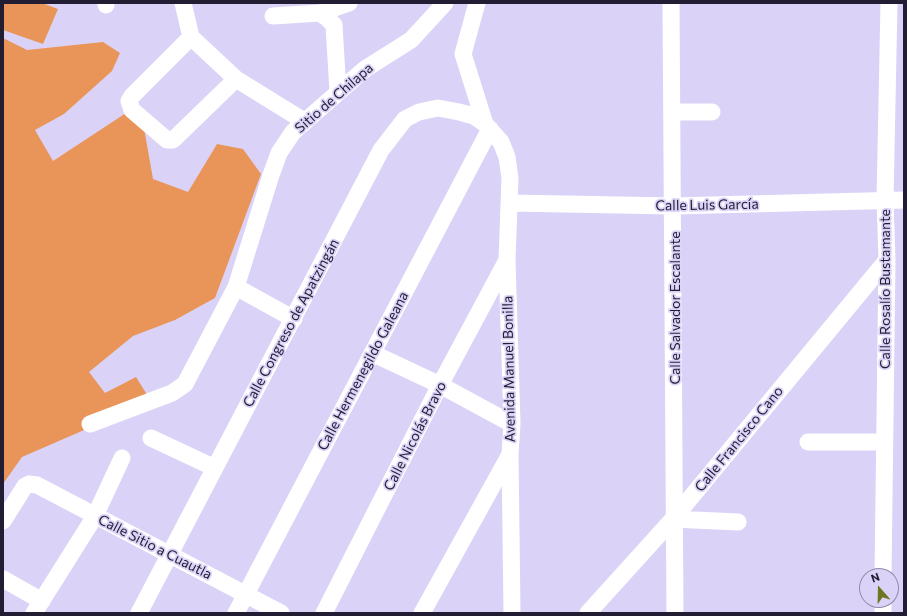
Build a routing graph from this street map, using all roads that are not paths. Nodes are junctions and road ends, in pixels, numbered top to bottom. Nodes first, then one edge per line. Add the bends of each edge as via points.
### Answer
1 (183, 3) edge
2 (349, 3) edge
3 (445, 3) edge
4 (477, 3) edge
5 (671, 3) edge
6 (889, 3) edge
7 (320, 13) junction
8 (273, 16) dead end
9 (191, 37) junction
10 (236, 79) junction
11 (338, 92) junction
12 (673, 112) junction
13 (712, 112) dead end
14 (304, 121) junction
15 (488, 126) junction
16 (885, 200) junction
17 (904, 200) edge
18 (510, 203) junction
19 (674, 206) junction
20 (507, 260) junction
21 (887, 260) junction
22 (236, 287) junction
23 (294, 319) junction
24 (372, 353) junction
25 (440, 385) junction
26 (90, 424) dead end
27 (512, 424) junction
28 (151, 438) dead end
29 (808, 442) dead end
30 (884, 442) junction
31 (510, 454) junction
32 (122, 458) dead end
33 (215, 468) junction
34 (95, 516) junction
35 (673, 519) junction
36 (3, 521) edge
37 (738, 522) dead end
38 (170, 555) junction
39 (883, 568) edge
40 (3, 579) edge
41 (246, 594) junction
42 (38, 607) edge
43 (139, 613) edge
44 (236, 613) edge
45 (281, 613) edge
46 (324, 613) edge
47 (422, 613) edge
48 (512, 613) edge
49 (588, 613) edge
50 (675, 613) edge

1 - 9 street
2 - 7 street
3 - 11 street, Sitio de Chilapa via 411,40 365,68
4 - 15 street, Avenida Manuel Bonilla via 463,54
5 - 12 street, Calle Salvador Escalante
6 - 16 street, Calle Rosalío Bustamante
7 - 8 street
7 - 11 street via 334,25
9 - 10 street
9 - 10 street via 132,96 129,101 132,110 167,140 173,140
10 - 14 street
11 - 14 street, Sitio de Chilapa
12 - 13 street
12 - 19 street, Calle Salvador Escalante
14 - 22 street, Sitio de Chilapa via 279,153
15 - 18 street, Avenida Manuel Bonilla via 507,157
15 - 23 street, Calle Congreso de Apatzingán via 474,116 438,108 419,112 405,119 382,150
15 - 24 street, Calle Hermenegildo Galeana
16 - 17 street, Calle Luis García
16 - 19 street, Calle Luis García
16 - 21 street, Calle Rosalío Bustamante
18 - 19 street, Calle Luis García
18 - 20 street, Avenida Manuel Bonilla
19 - 35 street, Calle Salvador Escalante via 676,469
20 - 25 street, Calle Nicolás Bravo
20 - 27 street, Avenida Manuel Bonilla
21 - 30 street, Calle Rosalío Bustamante
21 - 35 street, Calle Francisco Cano
22 - 23 street
22 - 26 street, Sitio de Chilapa via 189,379 180,388
23 - 33 street, Calle Congreso de Apatzingán
24 - 25 street
24 - 41 street, Calle Hermenegildo Galeana
25 - 27 street
25 - 46 street, Calle Nicolás Bravo
27 - 31 street, Avenida Manuel Bonilla
28 - 33 street
29 - 30 street
30 - 39 street, Calle Rosalío Bustamante
31 - 47 street
31 - 48 street, Avenida Manuel Bonilla
32 - 34 street
33 - 38 street, Calle Congreso de Apatzingán
34 - 36 street, Calle Sitio a Cuautla via 37,485 29,484 22,490
34 - 38 street, Calle Sitio a Cuautla
34 - 42 street
35 - 37 street
35 - 49 street, Calle Francisco Cano
35 - 50 street, Calle Salvador Escalante
38 - 41 street, Calle Sitio a Cuautla
38 - 43 street, Calle Congreso de Apatzingán
40 - 42 street
41 - 44 street, Calle Hermenegildo Galeana
41 - 45 street, Calle Sitio a Cuautla

